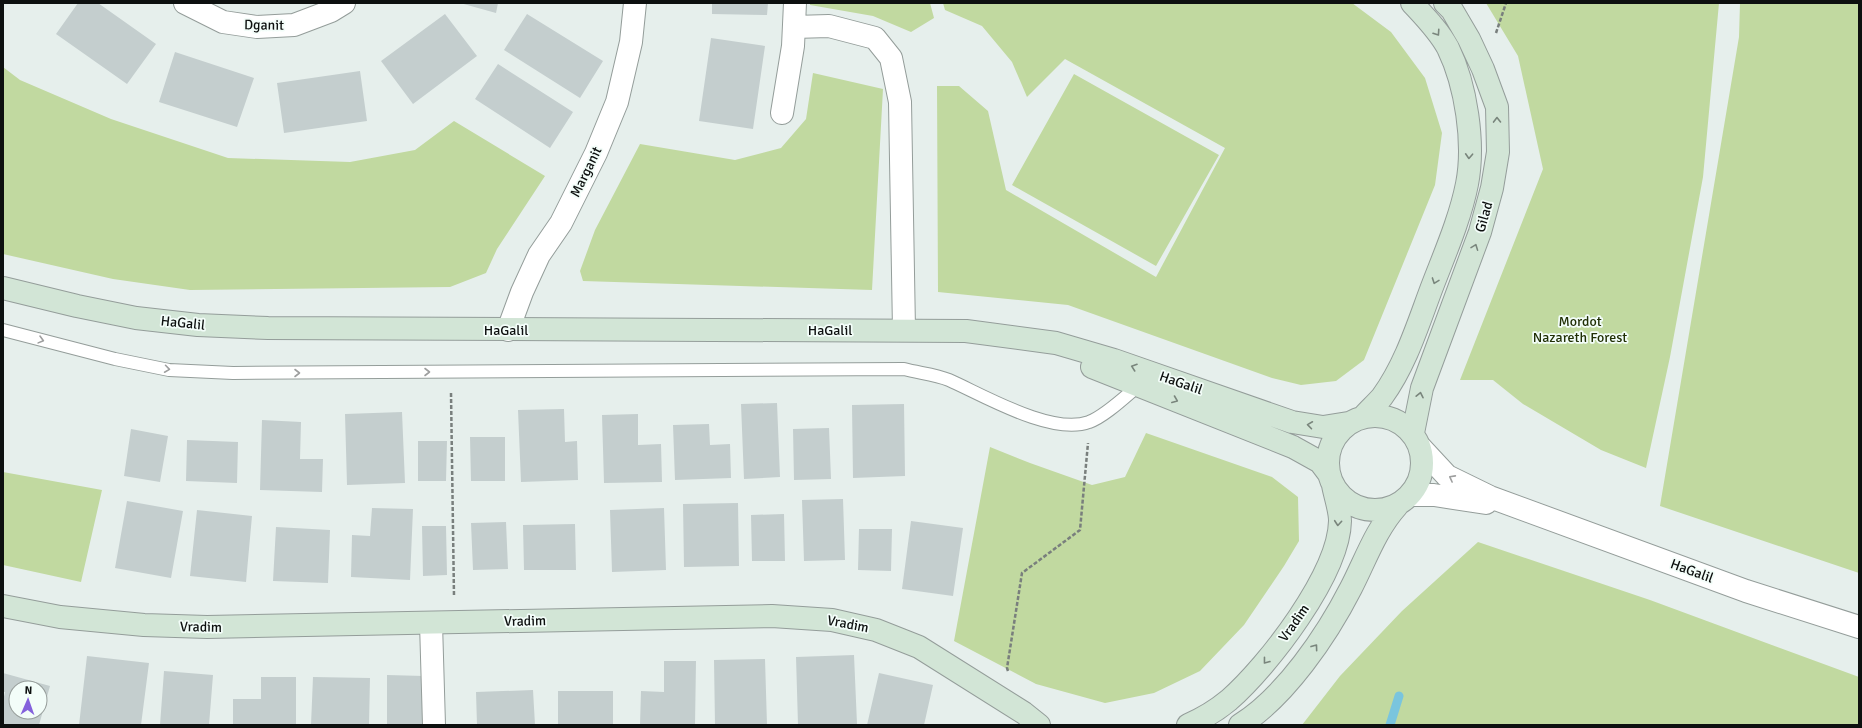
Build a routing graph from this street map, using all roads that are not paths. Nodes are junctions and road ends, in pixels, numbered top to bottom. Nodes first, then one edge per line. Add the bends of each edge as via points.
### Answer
1 (185, 3) edge
2 (344, 3) edge
3 (635, 3) edge
4 (795, 3) edge
5 (1412, 3) edge
6 (1445, 3) edge
7 (794, 27) junction
8 (782, 113) dead end
9 (3, 288) edge
10 (3, 330) edge
11 (508, 330) junction
12 (904, 330) junction
13 (1013, 336) junction
14 (1138, 386) junction
15 (1356, 420) junction
16 (1417, 441) junction
17 (1331, 480) junction
18 (1404, 500) junction
19 (1526, 511) junction
20 (3, 606) edge
21 (432, 623) junction
22 (1859, 627) edge
23 (1031, 719) edge
24 (434, 725) edge
25 (1056, 725) edge
26 (1188, 725) edge
27 (1240, 725) edge

1 - 2 street, Dganit via 223,22 257,27 294,25 331,11
3 - 11 street, Marganit via 631,42 617,102 596,153 564,216 538,255
4 - 7 street
5 -> 15 street, Gilad via 1430,22 1448,48 1460,82 1468,118 1467,183 1458,217 1415,334 1398,371 1382,397
16 -> 6 street, Gilad via 1422,388 1480,232 1492,188 1498,152 1497,107 1484,69 1452,10
7 - 8 street
7 - 12 street via 829,26 875,38 891,58 900,102
9 - 11 street, HaGalil via 136,318 198,325
10 -> 14 lane via 169,370 233,373 904,369 947,379 1004,407 1038,419 1069,425 1089,422
11 - 12 street, HaGalil
12 - 13 street, HaGalil via 966,331
13 - 14 street, HaGalil
15 -> 13 street, HaGalil via 1323,427 1292,422 1114,360 1056,343
14 -> 17 street, HaGalil via 1293,447 1320,462
15 - 16 street via 1380,415 1396,420
15 - 17 street via 1336,435 1328,453
16 - 18 street via 1423,464 1420,480
19 -> 16 street, HaGalil via 1447,476
17 - 18 street via 1343,498 1364,509 1381,510
17 -> 26 street, Vradim via 1340,521 1324,576 1302,612 1258,670 1229,700
18 - 19 street, HaGalil via 1459,498
27 -> 18 street via 1253,717 1281,691 1324,634 1350,590 1387,517
19 - 22 street, HaGalil via 1746,591
20 - 21 street, Vradim via 60,617 144,625 207,627
21 - 23 street, Vradim via 772,616 832,620 876,630 919,647
21 - 24 street
23 - 25 street, Vradim

